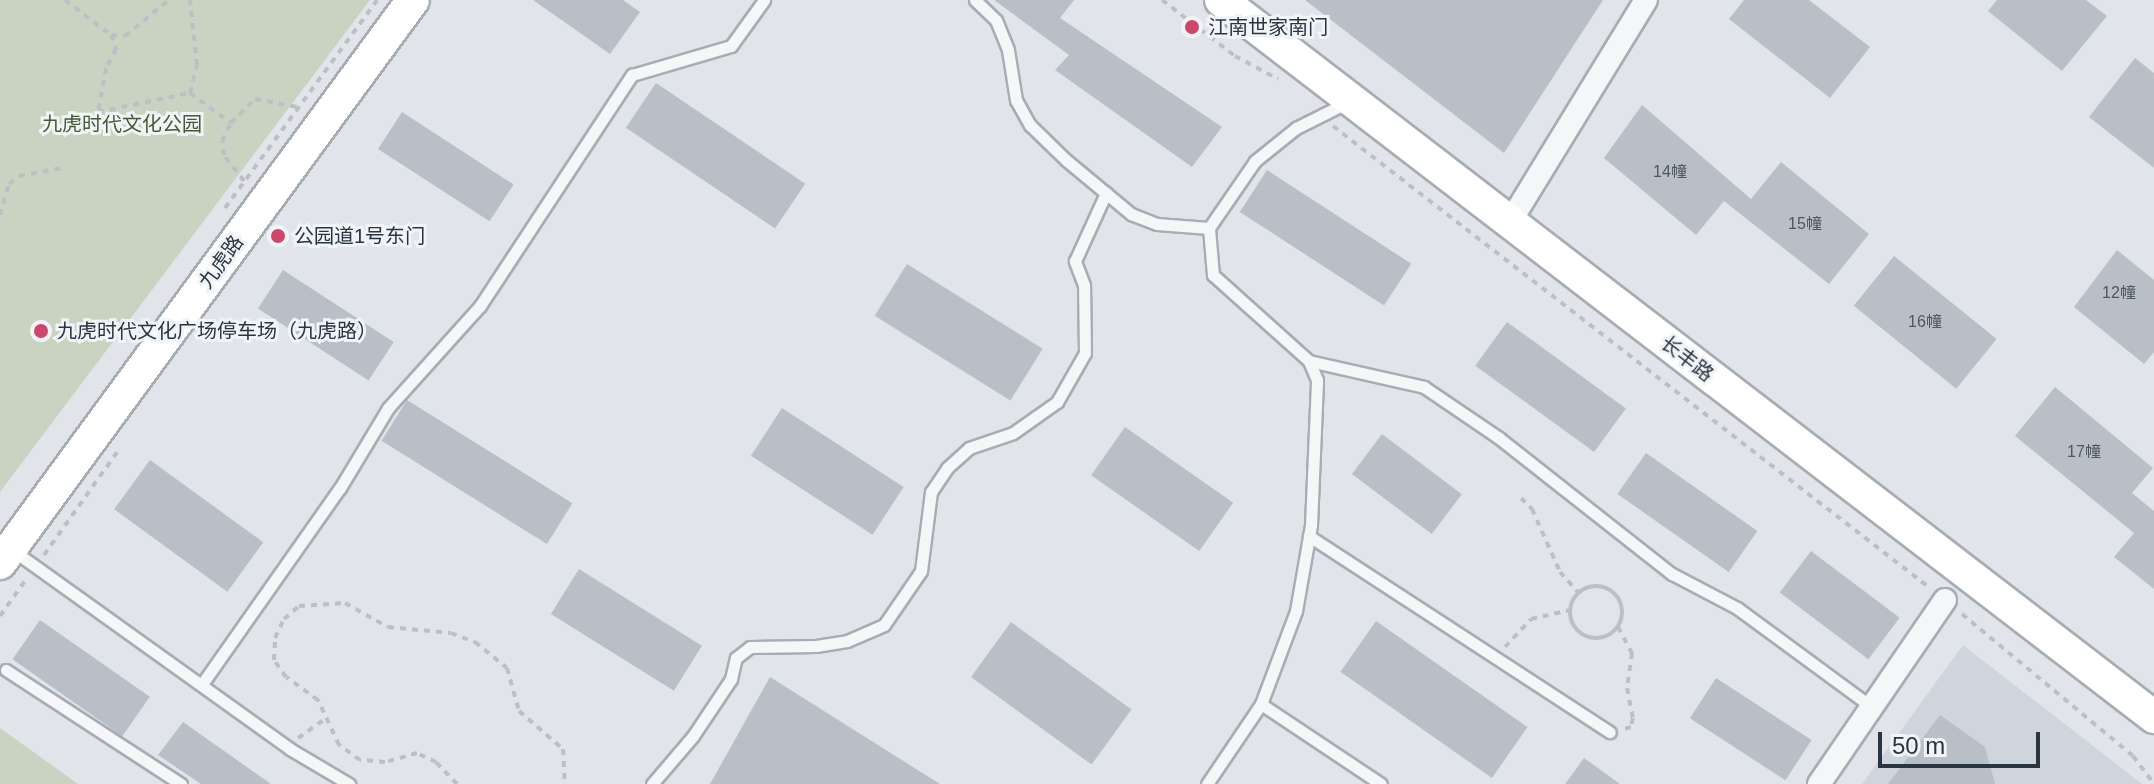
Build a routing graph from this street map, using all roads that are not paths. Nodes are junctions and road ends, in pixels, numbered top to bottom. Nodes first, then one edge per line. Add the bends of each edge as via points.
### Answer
1 (413, 0) edge
2 (764, 0) edge
3 (975, 0) edge
4 (1221, 0) edge
5 (1646, 0) edge
6 (1351, 100) junction
7 (1106, 193) junction
8 (1510, 222) junction
9 (1209, 228) junction
10 (1309, 361) junction
11 (1309, 536) junction
12 (5, 556) edge
13 (1945, 600) road end
14 (6, 670) dead end
15 (202, 684) junction
16 (1261, 704) junction
17 (1872, 707) junction
18 (2154, 717) edge
19 (1610, 732) road end
20 (181, 784) edge
21 (349, 784) edge
22 (652, 784) edge
23 (1207, 784) edge
24 (1381, 784) edge
25 (1819, 784) edge

1 - 12 street, 九虎路
2 - 15 lane via 731,46 632,75 480,306 388,408 340,488
3 - 7 lane via 996,20 1008,50 1016,100 1030,125
4 - 6 street, 长丰路
5 - 8 street
6 - 8 street, 长丰路
6 - 9 lane via 1255,161
7 - 9 lane via 1131,214 1157,224
7 - 22 lane via 1075,261 1084,285 1085,353 1057,402 1013,433 969,448 947,468 931,492 921,571 884,625 847,641 750,647 736,658 731,679 693,736
8 - 18 street, 长丰路
9 - 10 lane via 1213,275
10 - 11 lane via 1317,380
10 - 17 lane via 1424,387 1499,438 1672,574 1737,608
11 - 16 lane via 1296,611
11 - 19 lane
12 - 15 lane
13 - 17 street
14 - 20 lane
15 - 21 lane via 290,749
16 - 23 lane
16 - 24 lane
17 - 25 street

